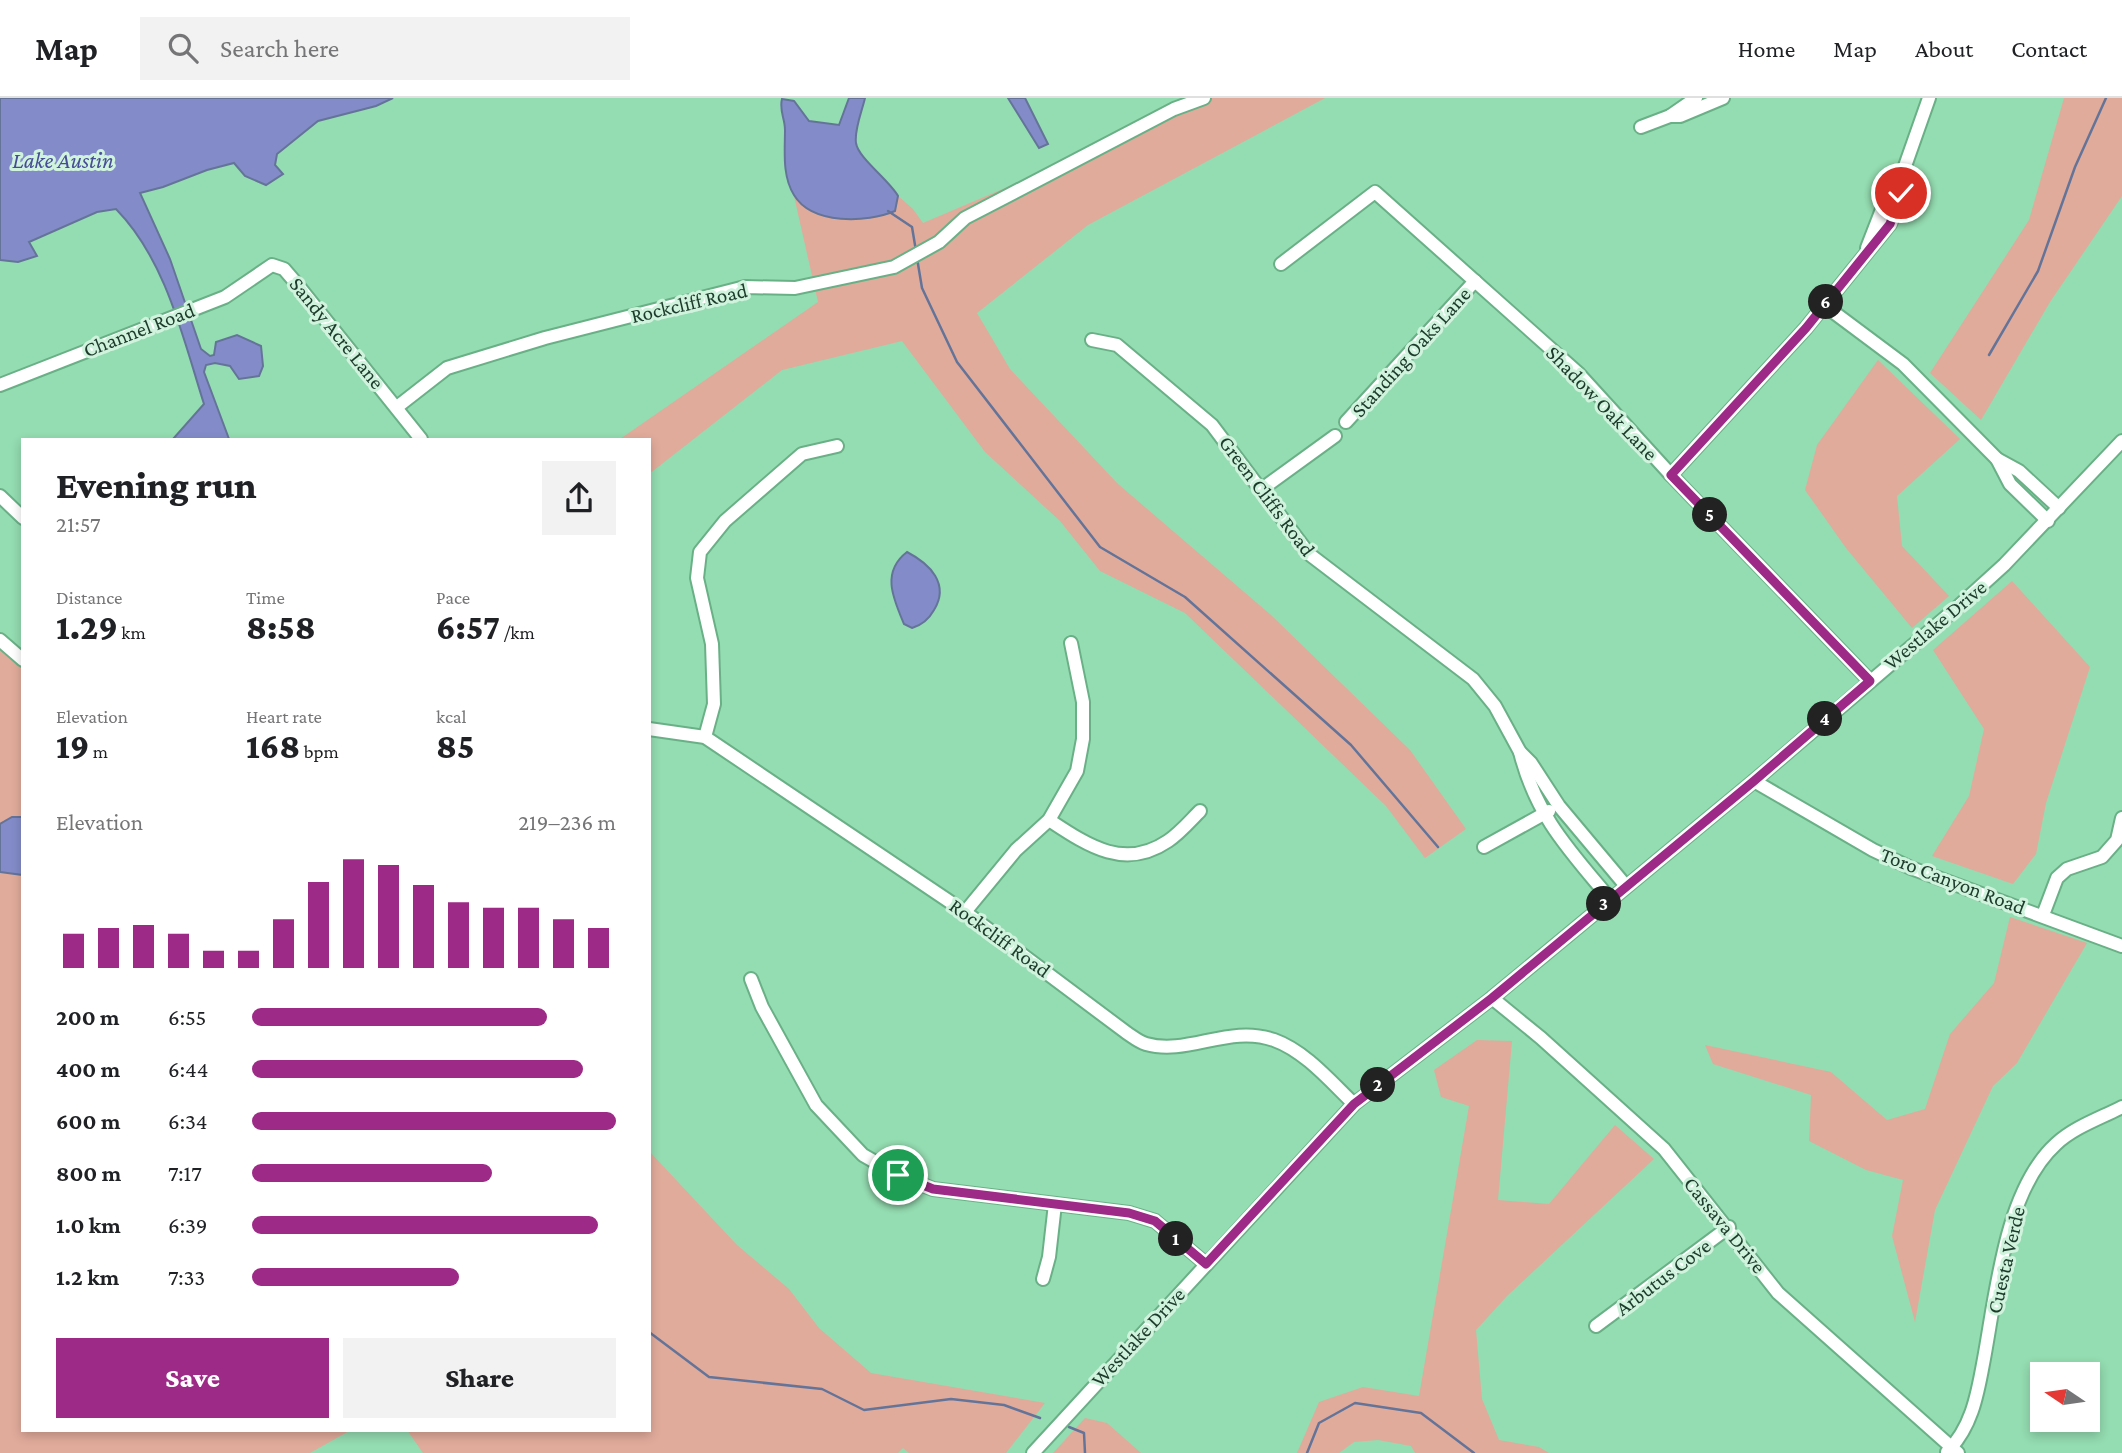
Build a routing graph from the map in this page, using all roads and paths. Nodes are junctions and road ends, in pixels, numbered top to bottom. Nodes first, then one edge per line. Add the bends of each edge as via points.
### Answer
1 (1204, 98) edge
2 (1696, 98) edge
3 (1723, 98) edge
4 (1929, 98) edge
5 (1670, 116) junction
6 (1641, 127) dead end
7 (1281, 264) dead end
8 (272, 265) joint
9 (1475, 281) junction
10 (1824, 305) junction
11 (1092, 340) dead end
12 (0, 385) edge
13 (397, 407) junction
14 (1346, 422) dead end
15 (1335, 436) dead end
16 (420, 438) edge
17 (2122, 441) edge
18 (837, 446) dead end
19 (1997, 459) junction
20 (1671, 475) junction
21 (1262, 489) junction
22 (0, 496) edge
23 (2059, 509) junction
24 (21, 516) edge
25 (2048, 521) junction
26 (0, 640) edge
27 (1071, 643) dead end
28 (21, 658) edge
29 (1870, 681) junction
30 (651, 729) edge
31 (705, 737) junction
32 (1520, 752) junction
33 (1754, 781) junction
34 (1559, 806) junction
35 (1200, 811) dead end
36 (1544, 814) junction
37 (2122, 818) edge
38 (1049, 820) junction
39 (2119, 837) edge
40 (1484, 847) dead end
41 (1626, 886) junction
42 (1610, 899) junction
43 (965, 912) junction
44 (2043, 915) junction
45 (2122, 946) edge
46 (751, 979) dead end
47 (1492, 998) junction
48 (1354, 1104) junction
49 (2122, 1107) edge
50 (1055, 1204) junction
51 (1729, 1227) junction
52 (1206, 1264) junction
53 (1043, 1279) dead end
54 (1596, 1326) dead end
55 (1952, 1451) edge
56 (1032, 1453) edge

1 - 13 street, Rockcliff Road via 1174,109 965,218 939,242 894,267 795,288 745,287 545,338 447,368
2 - 5 street
3 - 5 street
4 - 10 street via 1904,169 1888,194 1866,252
5 - 6 street
7 - 9 street, Shadow Oak Lane via 1375,191
8 - 12 street, Channel Road via 225,298
8 - 13 street, Sandy Acre Lane via 284,269
9 - 14 street, Standing Oaks Lane
9 - 20 street, Shadow Oak Lane via 1578,373
10 - 19 street via 1903,364
10 - 20 street
11 - 21 street, Green Cliffs Road via 1117,345 1212,425
13 - 16 street
15 - 21 street
17 - 23 street, Westlake Drive
18 - 31 street via 802,454 725,521 700,552 697,578 712,644 715,704
19 - 23 street via 2019,471
19 - 25 street via 2010,484
20 - 29 street, Shadow Oak Lane
21 - 32 street, Green Cliffs Road via 1309,554 1473,679
22 - 24 street
23 - 25 street, Westlake Drive
25 - 29 street, Westlake Drive via 1961,605
26 - 28 street
27 - 38 street via 1083,702 1083,739 1077,771
29 - 33 street, Westlake Drive
30 - 31 street, Rockcliff Road
31 - 43 street, Rockcliff Road
32 - 34 street, Green Cliffs Road
32 - 36 street, Green Cliffs Road via 1526,778
33 - 41 street, Westlake Drive
33 - 44 street, Toro Canyon Road via 1901,863
34 - 36 street
34 - 41 street, Green Cliffs Road
35 - 38 street via 1168,841 1139,854 1110,854
36 - 40 street
36 - 42 street, Green Cliffs Road
37 - 39 street
38 - 43 street via 1016,850
39 - 44 street via 2102,857 2062,873
41 - 42 street, Westlake Drive
42 - 47 street, Westlake Drive
43 - 48 street, Rockcliff Road via 1145,1044 1177,1047 1227,1035 1274,1040 1321,1072
44 - 45 street, Toro Canyon Road
46 - 50 street via 816,1105 863,1156 933,1189
47 - 48 street, Westlake Drive
47 - 51 street, Cassava Drive via 1664,1149
48 - 52 street, Westlake Drive
49 - 55 street, Cuesta Verde via 2057,1143 2023,1189 2010,1229 1974,1410
50 - 52 street via 1129,1213 1155,1221
50 - 53 street
51 - 54 street, Arbutus Cove
51 - 55 street, Cassava Drive via 1779,1293
52 - 56 street, Westlake Drive

